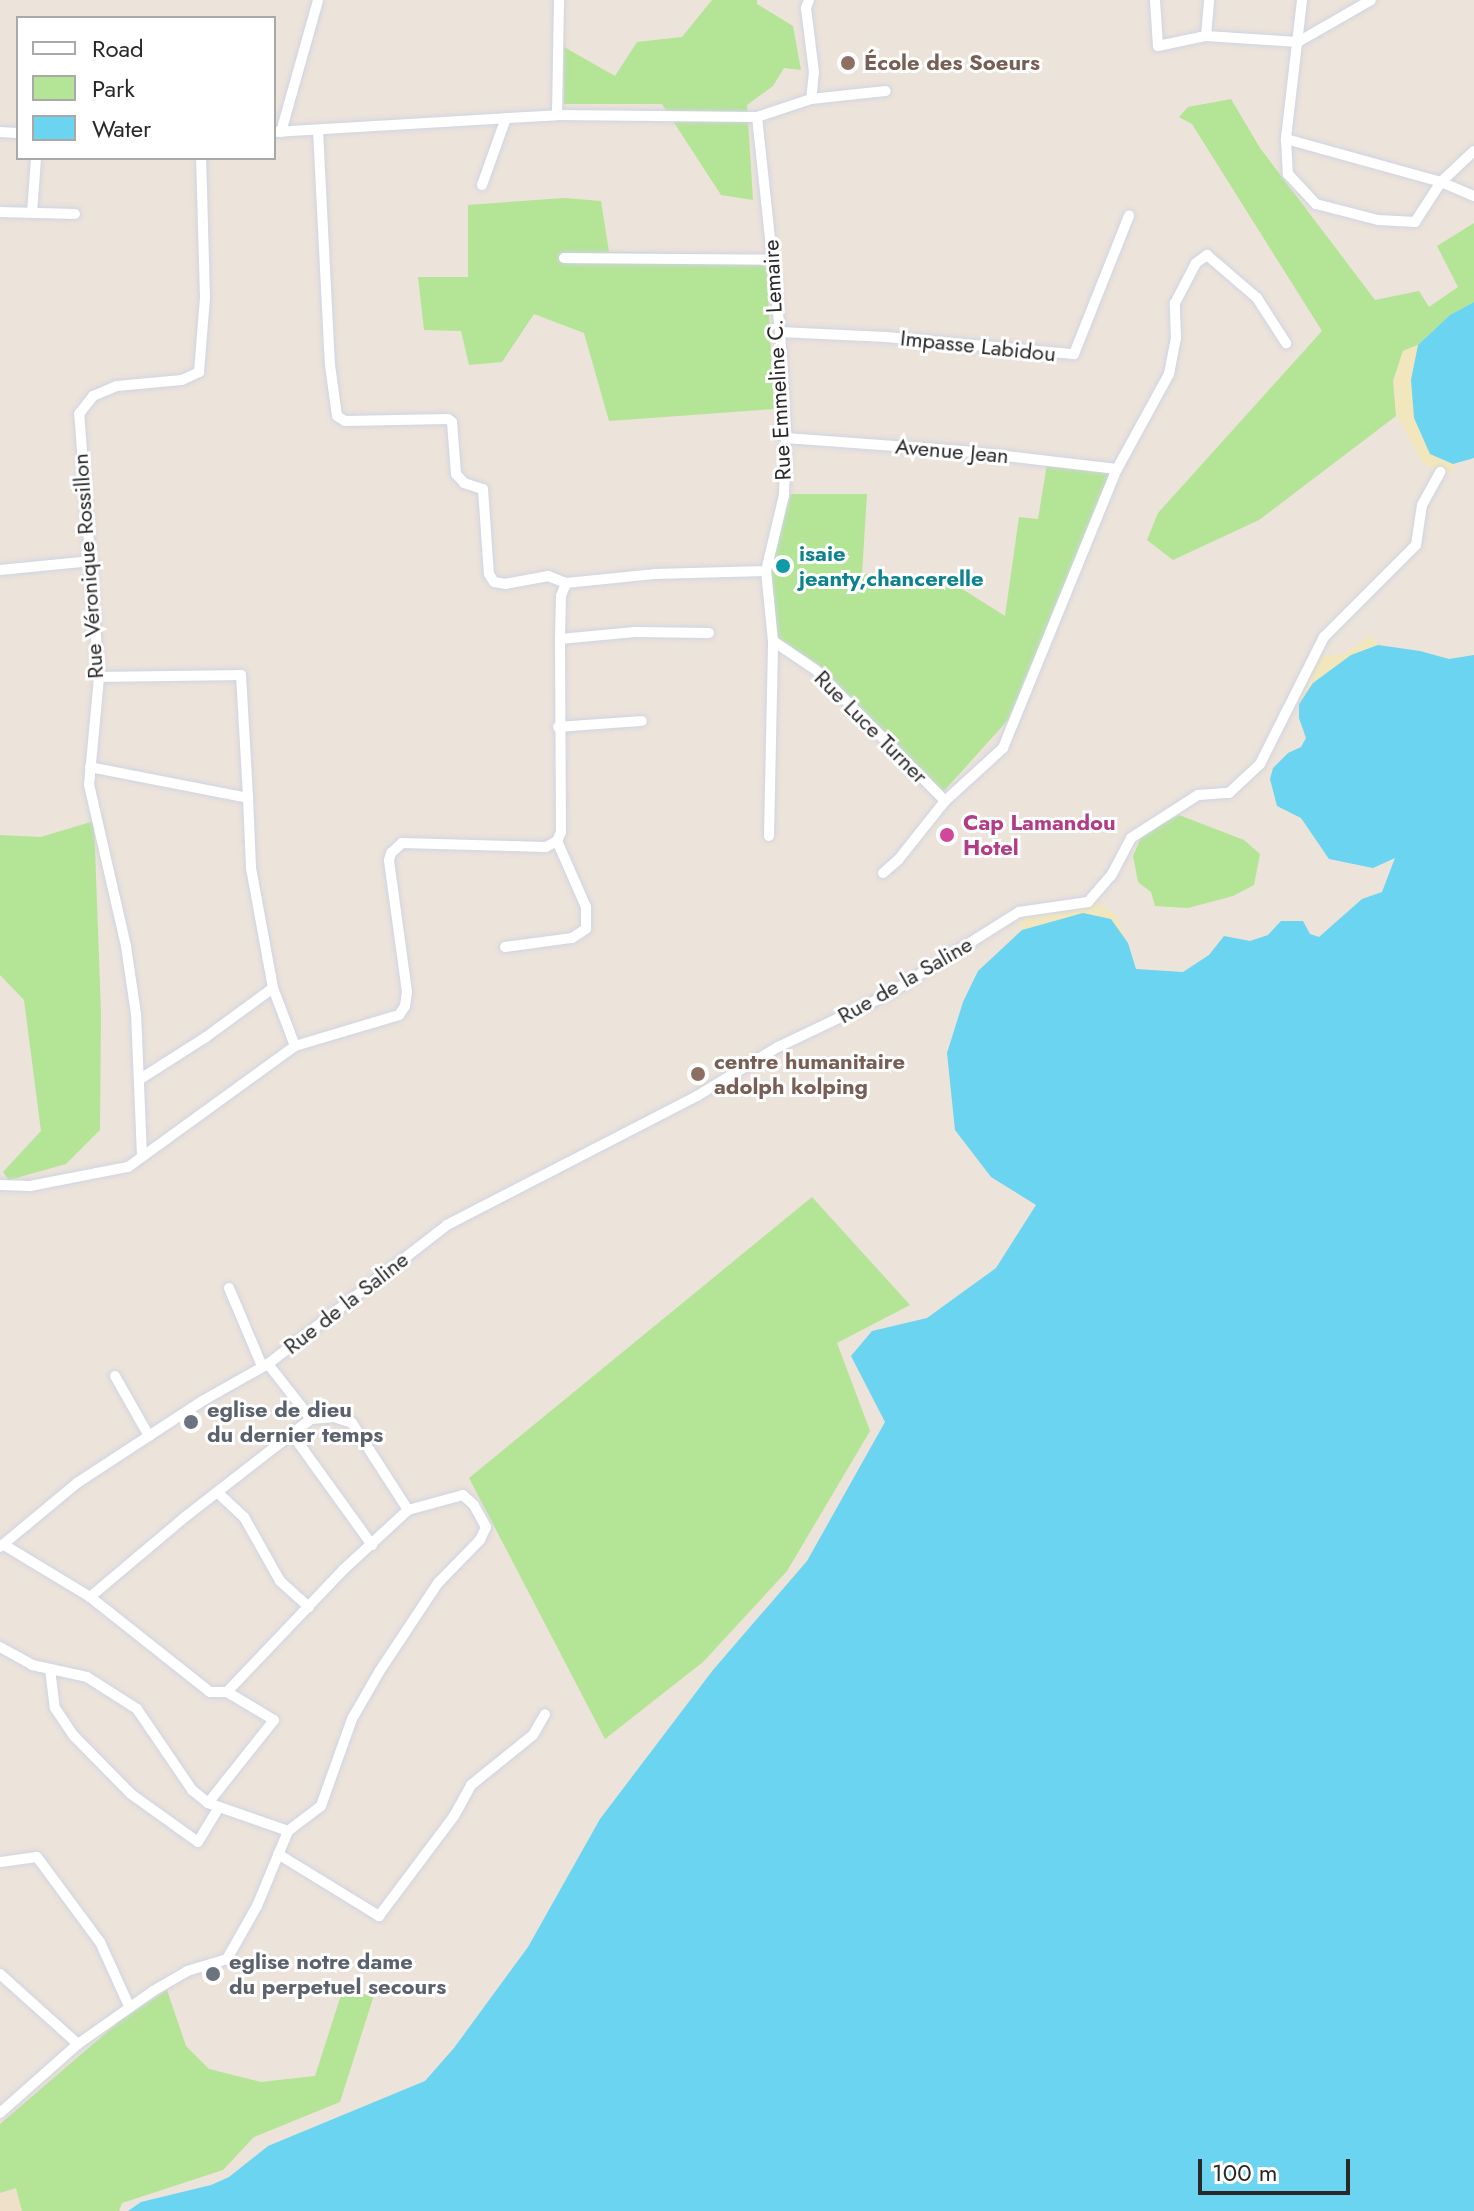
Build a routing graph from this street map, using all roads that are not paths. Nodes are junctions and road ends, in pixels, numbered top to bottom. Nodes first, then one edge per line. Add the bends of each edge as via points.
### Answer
1 (318, 0) edge
2 (559, 0) edge
3 (809, 0) edge
4 (1155, 0) edge
5 (1209, 0) edge
6 (1302, 0) edge
7 (1371, 0) edge
8 (1206, 36) junction
9 (1298, 42) junction
10 (886, 91) dead end
11 (811, 99) junction
12 (557, 115) junction
13 (757, 117) junction
14 (506, 118) junction
15 (318, 130) junction
16 (277, 132) edge
17 (1286, 139) junction
18 (1474, 151) edge
19 (36, 160) edge
20 (201, 160) edge
21 (1441, 182) junction
22 (482, 185) dead end
23 (1474, 196) edge
24 (0, 212) edge
25 (32, 213) junction
26 (75, 214) dead end
27 (1129, 216) dead end
28 (564, 258) dead end
29 (773, 260) junction
30 (780, 332) junction
31 (1286, 343) dead end
32 (786, 438) junction
33 (1117, 469) junction
34 (1440, 472) dead end
35 (92, 561) junction
36 (0, 570) edge
37 (766, 571) junction
38 (566, 583) junction
39 (709, 633) dead end
40 (560, 639) junction
41 (773, 641) junction
42 (99, 677) junction
43 (642, 721) dead end
44 (558, 727) junction
45 (90, 767) junction
46 (248, 798) junction
47 (945, 801) junction
48 (769, 836) dead end
49 (557, 841) junction
50 (883, 873) dead end
51 (505, 947) dead end
52 (273, 988) junction
53 (295, 1046) junction
54 (140, 1079) junction
55 (142, 1156) junction
56 (0, 1185) edge
57 (229, 1288) dead end
58 (265, 1365) junction
59 (115, 1376) dead end
60 (311, 1419) junction
61 (292, 1434) junction
62 (149, 1436) junction
63 (217, 1492) junction
64 (408, 1510) junction
65 (372, 1545) junction
66 (2, 1546) edge
67 (90, 1597) junction
68 (309, 1607) junction
69 (0, 1647) edge
70 (50, 1669) junction
71 (227, 1692) junction
72 (545, 1714) dead end
73 (213, 1806) junction
74 (288, 1831) junction
75 (278, 1854) junction
76 (0, 1862) edge
77 (1, 1979) edge
78 (130, 2008) junction
79 (78, 2044) junction
80 (0, 2113) edge

1 - 16 street
2 - 12 street
3 - 11 street
4 - 8 street via 1158,46
5 - 8 street
6 - 9 street
7 - 9 street
8 - 9 street
9 - 17 street
10 - 11 street
11 - 13 street
12 - 13 street
12 - 14 street
13 - 29 street, Rue Emmeline C. Lemaire
14 - 15 street
14 - 22 street
15 - 16 street
15 - 38 street via 337,416 345,421 448,419 456,474 483,489 489,574 494,582 548,576
17 - 21 street
17 - 21 street via 1288,174 1316,204 1378,220 1415,222
18 - 21 street
19 - 25 street
20 - 35 street, Rue Véronique Rossillon via 205,298 199,372 182,380 117,386 93,396 79,414
21 - 23 street
24 - 25 street
25 - 26 street
27 - 30 street, Impasse Labidou via 1074,354
28 - 29 street
29 - 30 street, Rue Emmeline C. Lemaire
30 - 32 street, Rue Emmeline C. Lemaire
31 - 33 street via 1257,298 1207,255 1196,263 1175,303 1176,339 1169,374
32 - 33 street, Avenue Jean
32 - 37 street, Rue Emmeline C. Lemaire via 784,495
33 - 47 street via 1003,748
34 - 58 street, Rue de la Saline via 1422,505 1416,545 1324,637 1260,764 1229,793 1198,795 1131,838 1111,876 1088,902 1019,912 887,995 778,1047 672,1110 447,1225
35 - 36 street
35 - 42 street, Rue Véronique Rossillon
37 - 38 street
37 - 41 street
38 - 40 street
39 - 40 street
40 - 44 street
41 - 47 street, Rue Luce Turner via 816,670
41 - 48 street
42 - 45 street, Rue Véronique Rossillon
42 - 46 street via 241,675
43 - 44 street
44 - 49 street
45 - 46 street
45 - 54 street, Rue Véronique Rossillon via 95,822 126,946
46 - 52 street via 251,868
47 - 50 street
49 - 51 street via 586,907 586,929 572,938
49 - 53 street via 546,847 402,843 389,860 405,1006 399,1015
52 - 53 street
52 - 54 street
53 - 55 street
54 - 55 street, Rue Véronique Rossillon
55 - 56 street via 128,1167 70,1181
57 - 58 street
58 - 60 street
58 - 62 street, Rue de la Saline
59 - 62 street
60 - 61 street
60 - 64 street via 334,1417 352,1423
61 - 63 street
61 - 65 street
62 - 66 street, Rue de la Saline via 77,1483
63 - 67 street
63 - 68 street via 244,1517 280,1581
64 - 65 street
64 - 74 street via 463,1495 486,1527 438,1583 379,1672 352,1719 321,1806
65 - 68 street
66 - 67 street
67 - 71 street via 210,1692
68 - 71 street
69 - 70 street
70 - 73 street via 87,1677 137,1709 192,1790
70 - 73 street via 55,1708 74,1736 131,1794 198,1842
71 - 73 street via 274,1720
72 - 75 street via 533,1735 471,1785 379,1916
73 - 74 street
74 - 75 street
75 - 78 street via 227,1959 187,1971
76 - 78 street via 37,1857 100,1942
77 - 79 street
78 - 79 street
79 - 80 street

